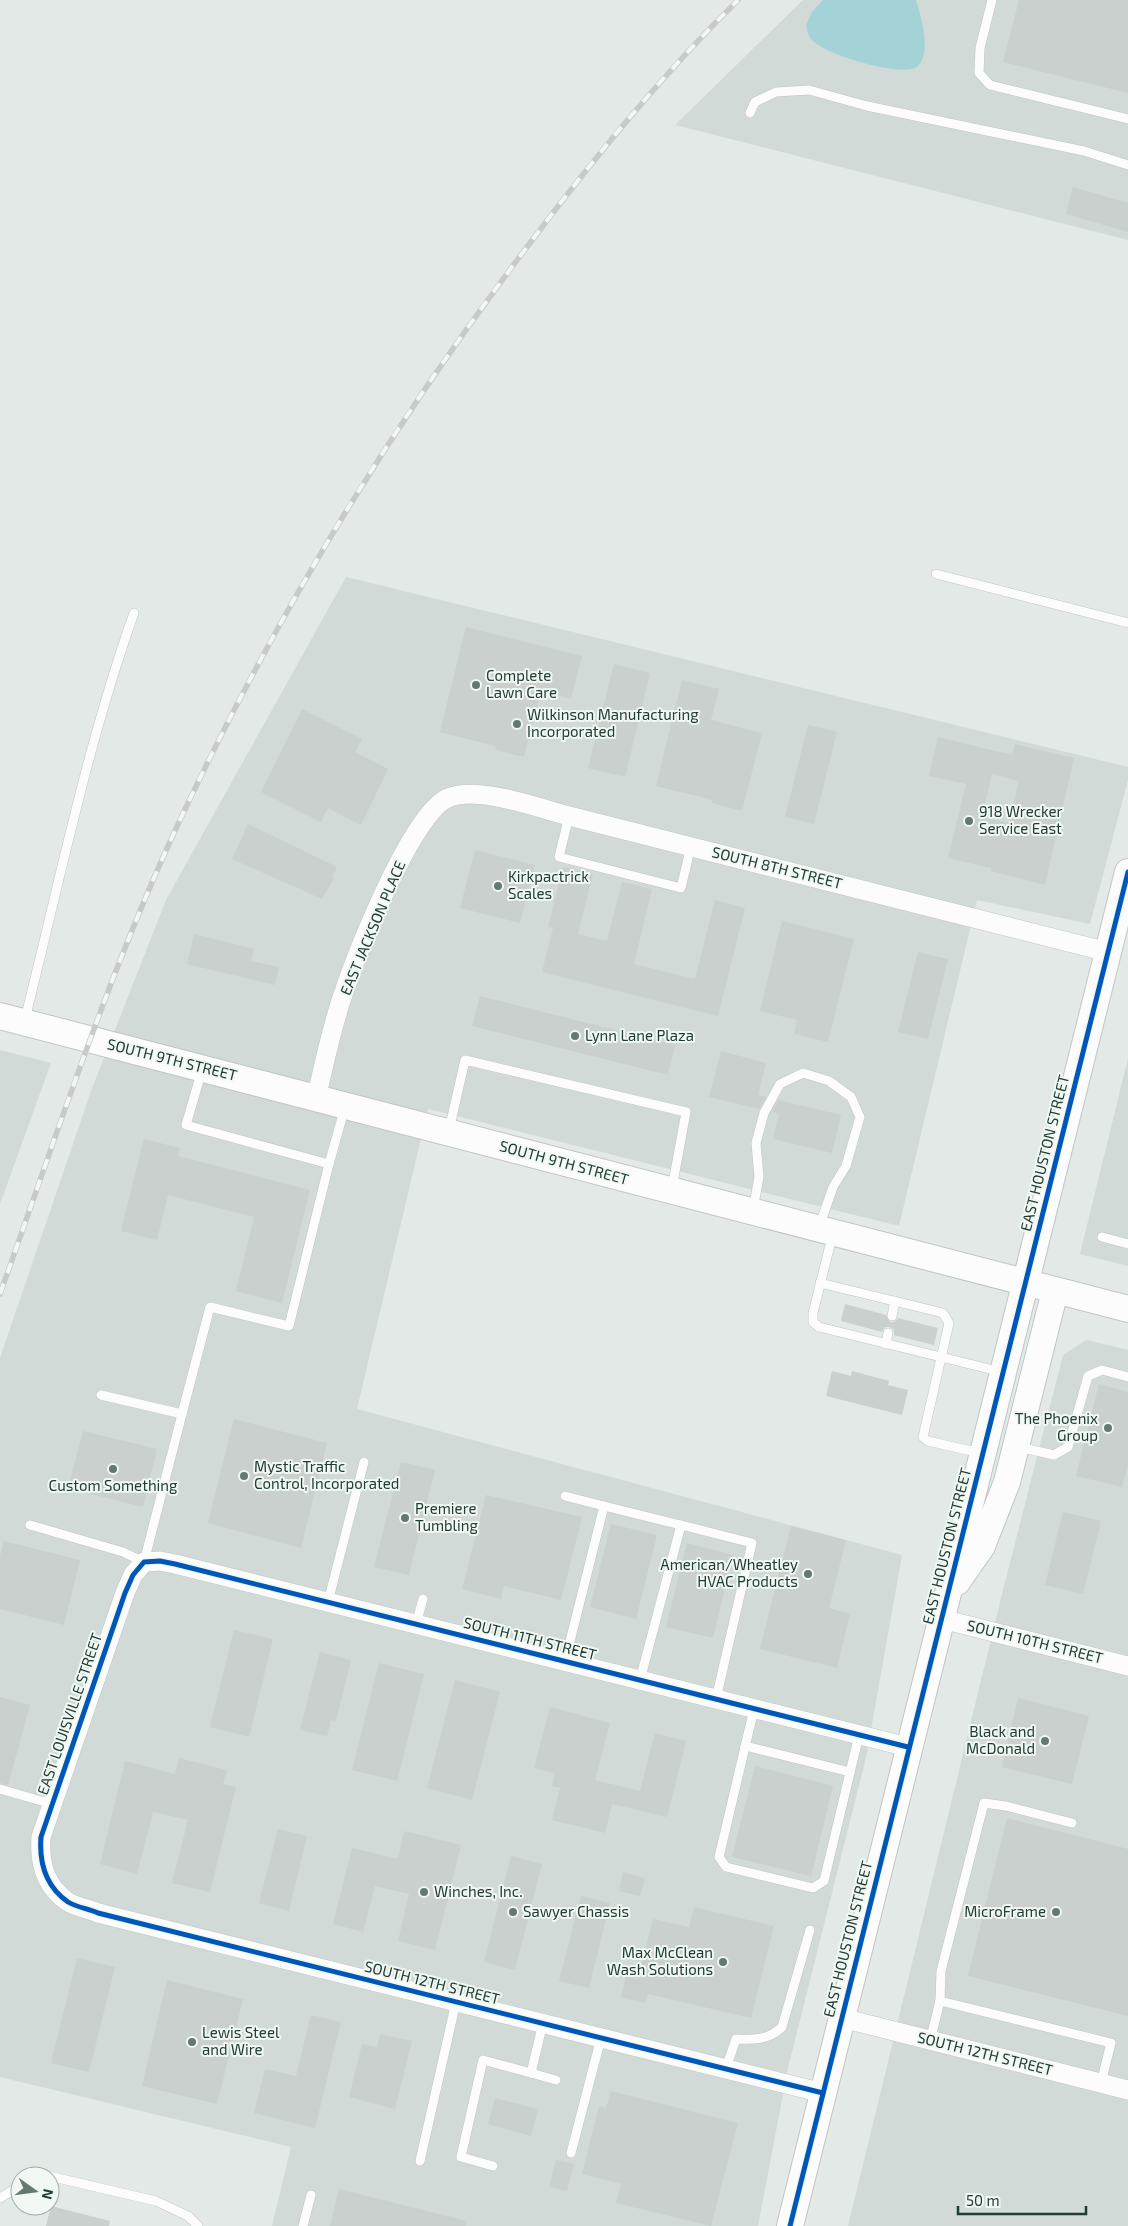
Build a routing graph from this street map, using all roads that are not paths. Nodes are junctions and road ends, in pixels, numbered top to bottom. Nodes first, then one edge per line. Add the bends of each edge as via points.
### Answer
1 (992, 0) edge
2 (750, 113) dead end
3 (1128, 119) edge
4 (1128, 164) edge
5 (936, 574) dead end
6 (134, 613) dead end
7 (1128, 623) edge
8 (446, 798) joint
9 (569, 816) junction
10 (691, 846) junction
11 (1128, 872) edge
12 (1124, 906) edge
13 (1108, 952) junction
14 (12, 1019) edge
15 (203, 1068) junction
16 (316, 1098) junction
17 (345, 1106) junction
18 (448, 1133) junction
19 (329, 1164) junction
20 (672, 1191) junction
21 (752, 1212) junction
22 (826, 1231) junction
23 (1102, 1237) dead end
24 (1128, 1244) edge
25 (820, 1283) junction
26 (1026, 1283) junction
27 (1055, 1291) junction
28 (895, 1302) junction
29 (1128, 1309) edge
30 (892, 1316) dead end
31 (888, 1333) dead end
32 (886, 1344) junction
33 (940, 1357) junction
34 (1003, 1373) junction
35 (1128, 1377) edge
36 (101, 1395) dead end
37 (182, 1414) junction
38 (1016, 1446) junction
39 (983, 1453) junction
40 (364, 1462) dead end
41 (565, 1496) dead end
42 (604, 1506) junction
43 (30, 1525) dead end
44 (681, 1525) junction
45 (144, 1562) junction
46 (423, 1599) dead end
47 (328, 1602) junction
48 (945, 1607) junction
49 (416, 1624) junction
50 (566, 1661) junction
51 (1128, 1666) edge
52 (640, 1680) junction
53 (716, 1699) junction
54 (754, 1708) junction
55 (859, 1735) junction
56 (745, 1746) junction
57 (908, 1747) junction
58 (850, 1772) junction
59 (0, 1789) edge
60 (52, 1804) junction
61 (1072, 1824) dead end
62 (46, 1878) joint
63 (810, 1930) dead end
64 (940, 2000) junction
65 (456, 2002) junction
66 (842, 2018) junction
67 (544, 2024) junction
68 (601, 2038) junction
69 (930, 2041) junction
70 (726, 2068) junction
71 (531, 2073) junction
72 (556, 2080) dead end
73 (1101, 2083) junction
74 (1128, 2090) edge
75 (823, 2093) junction
76 (571, 2153) dead end
77 (420, 2161) dead end
78 (493, 2166) dead end
79 (60, 2179) edge
80 (311, 2195) dead end
81 (198, 2226) edge
82 (303, 2226) edge
83 (790, 2226) edge

1 - 3 lane via 979,72 990,85
2 - 4 lane via 755,102 776,92 809,90 867,106 1084,151
5 - 7 lane
6 - 14 lane
8 - 9 street, SOUTH 8TH STREET via 465,793 478,794
8 - 16 street, EAST JACKSON PLACE via 424,820 384,894 344,989
9 - 10 street, SOUTH 8TH STREET
9 - 10 lane via 559,857 681,888
10 - 13 street, SOUTH 8TH STREET
11 - 12 street, EAST HOUSTON STREET
12 - 13 street, EAST HOUSTON STREET
13 - 26 street, EAST HOUSTON STREET
14 - 15 street, SOUTH 9TH STREET
15 - 16 street, SOUTH 9TH STREET
15 - 19 lane via 186,1125
16 - 17 street, SOUTH 9TH STREET
17 - 18 street, SOUTH 9TH STREET
17 - 19 lane
18 - 20 street, SOUTH 9TH STREET
18 - 20 lane via 465,1060 686,1112
19 - 37 lane via 289,1326 210,1307
20 - 21 street, SOUTH 9TH STREET
21 - 22 street, SOUTH 9TH STREET
21 - 22 lane via 760,1177 756,1143 764,1113 780,1084 804,1073 829,1081 851,1097 860,1117 846,1166 833,1187
22 - 25 lane
22 - 26 street, SOUTH 9TH STREET
23 - 24 lane
25 - 28 lane
25 - 32 lane via 813,1322 819,1327
26 - 27 street, SOUTH 9TH STREET
26 - 34 street, EAST HOUSTON STREET
27 - 29 street, SOUTH 9TH STREET
27 - 38 street
28 - 30 lane
28 - 33 lane via 943,1313 947,1317 949,1323
31 - 32 lane
32 - 33 lane
33 - 34 lane
33 - 39 lane via 923,1437 928,1441
34 - 39 street, EAST HOUSTON STREET
35 - 38 lane via 1102,1370 1088,1376 1068,1446 1054,1455
36 - 37 lane
37 - 45 lane
38 - 48 street via 1007,1482 982,1546
39 - 48 street, EAST HOUSTON STREET
40 - 47 lane
41 - 42 lane
42 - 44 lane
42 - 50 lane
43 - 45 lane via 123,1552
44 - 52 lane
44 - 53 lane via 752,1543
45 - 47 street, SOUTH 11TH STREET via 175,1564
45 - 60 street, EAST LOUISVILLE STREET via 133,1575 125,1593
46 - 49 lane
47 - 49 street, SOUTH 11TH STREET
48 - 51 street, SOUTH 10TH STREET
48 - 57 street, EAST HOUSTON STREET
49 - 50 street, SOUTH 11TH STREET
50 - 52 street, SOUTH 11TH STREET
52 - 53 street, SOUTH 11TH STREET
53 - 54 street, SOUTH 11TH STREET
54 - 55 street, SOUTH 11TH STREET
54 - 56 lane
55 - 57 street, SOUTH 11TH STREET
55 - 58 lane
56 - 58 lane
56 - 58 lane via 719,1857 726,1867 813,1888 824,1882
57 - 66 street, EAST HOUSTON STREET
59 - 60 lane
60 - 62 street, EAST LOUISVILLE STREET via 41,1837 40,1858
61 - 64 lane via 984,1803 942,1971
62 - 65 street, SOUTH 12TH STREET via 68,1902 98,1913
63 - 70 lane via 782,2028 776,2034 756,2040 736,2038
64 - 69 lane
64 - 73 lane via 1112,2043
65 - 67 street, SOUTH 12TH STREET
65 - 77 lane
66 - 69 street, SOUTH 12TH STREET
66 - 75 street, EAST HOUSTON STREET
67 - 68 street, SOUTH 12TH STREET
67 - 71 lane
68 - 70 street, SOUTH 12TH STREET
68 - 76 lane
69 - 73 street, SOUTH 12TH STREET
70 - 75 street, SOUTH 12TH STREET
71 - 72 lane
71 - 78 lane via 483,2060 461,2157
73 - 74 street, SOUTH 12TH STREET
75 - 83 street, EAST HOUSTON STREET
79 - 81 lane via 156,2202 188,2216
80 - 82 lane

